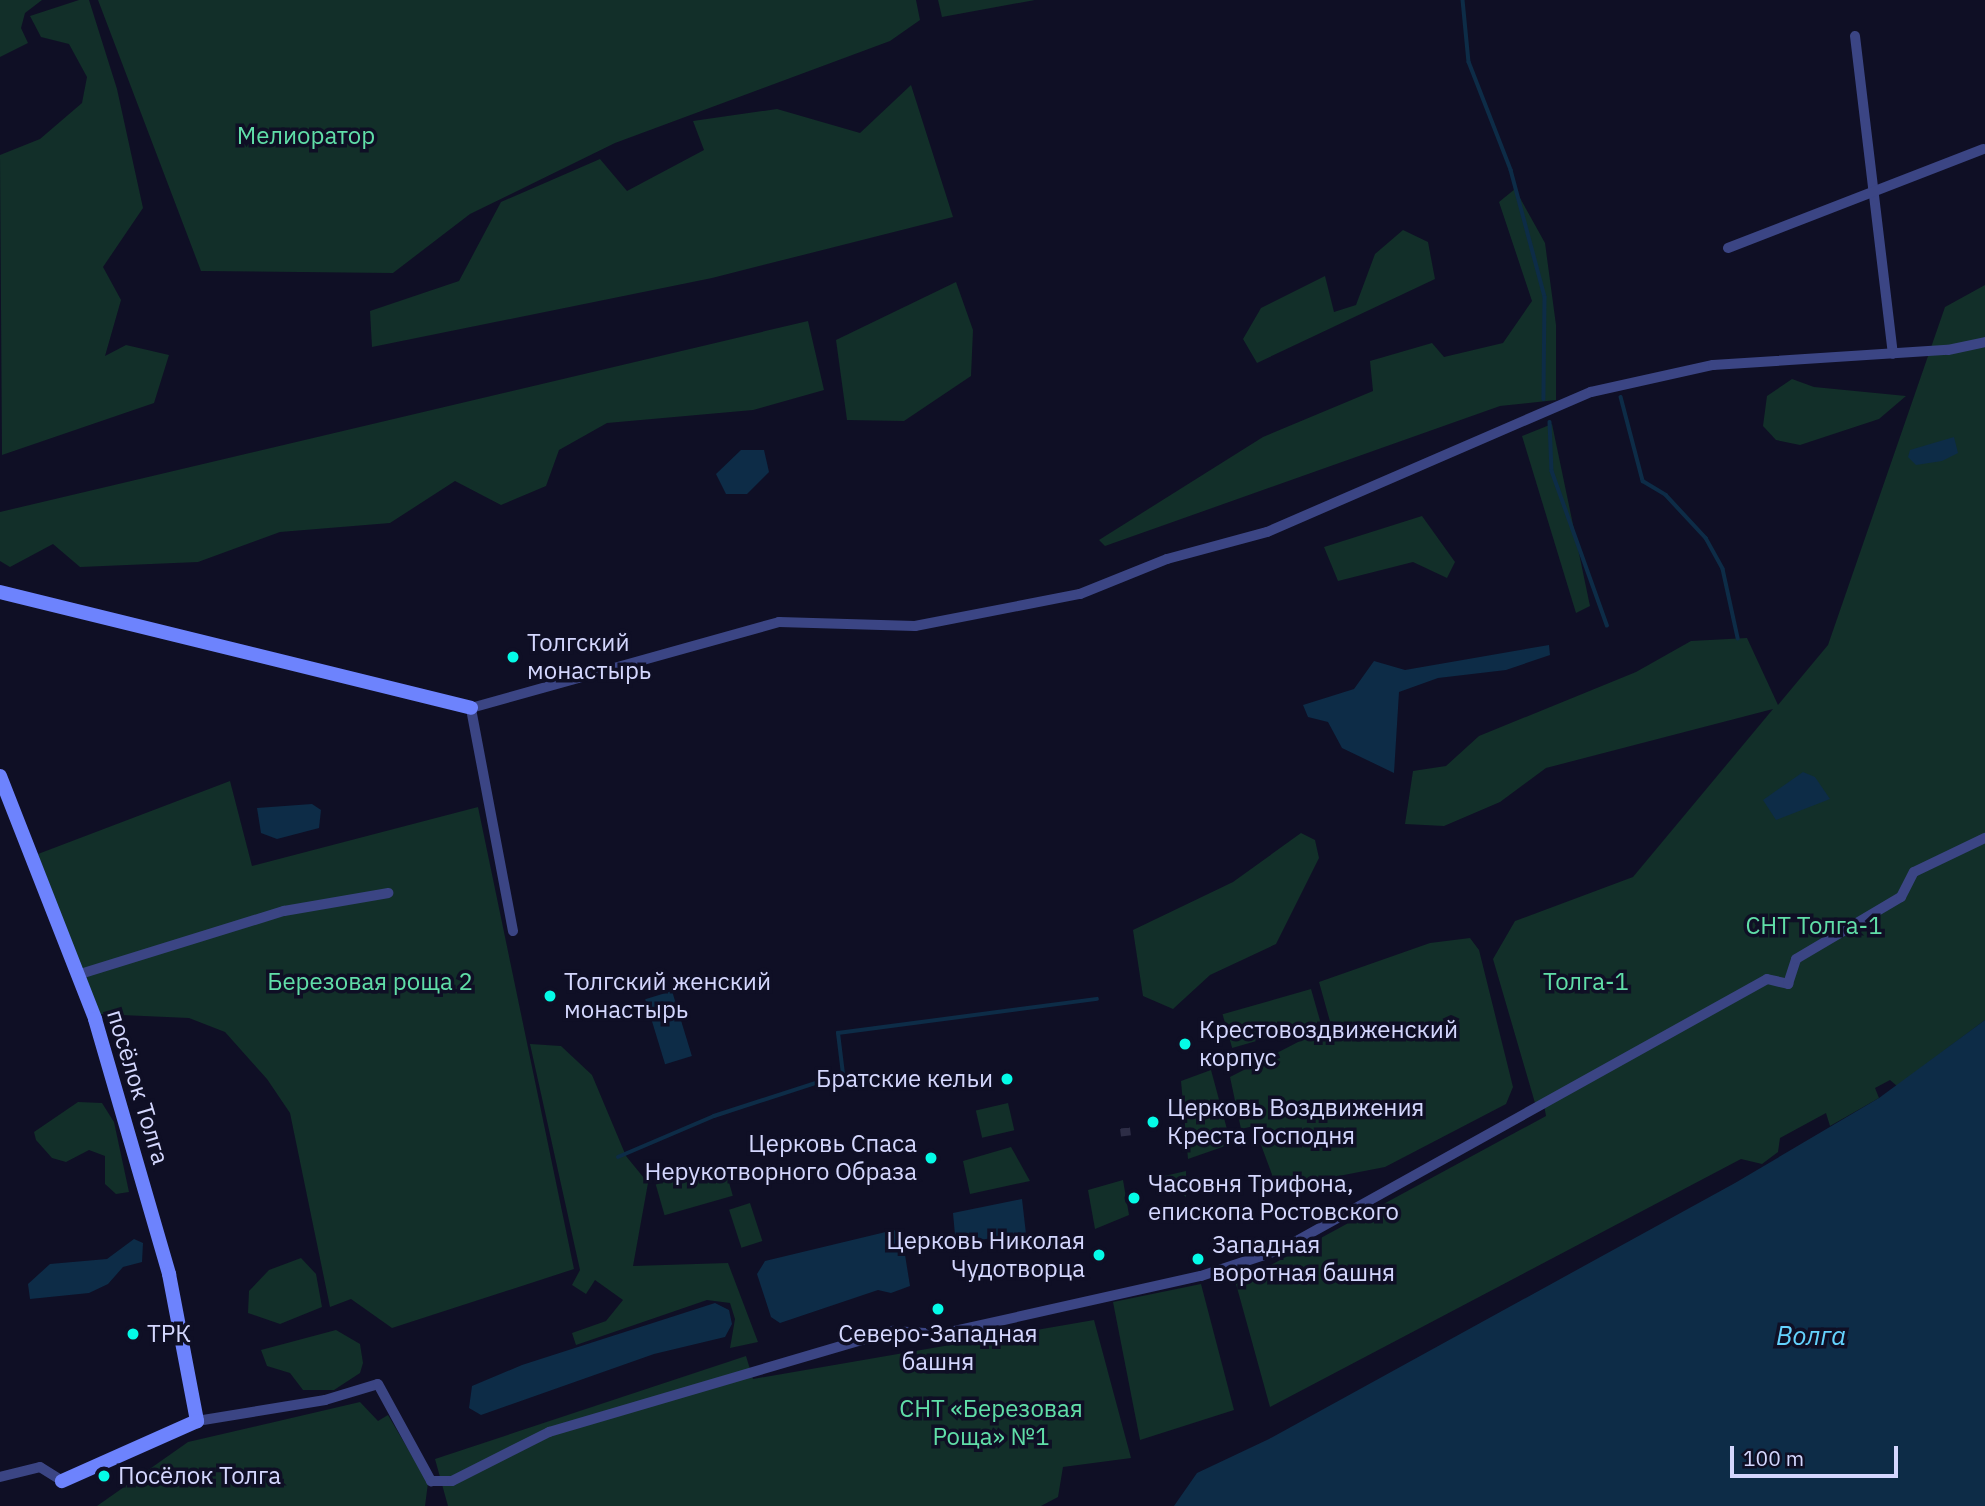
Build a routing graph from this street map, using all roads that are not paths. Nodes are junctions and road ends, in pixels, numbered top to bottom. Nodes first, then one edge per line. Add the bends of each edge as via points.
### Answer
1 (1854, 36) dead end
2 (1983, 149) dead end
3 (1873, 191) junction
4 (1728, 248) dead end
5 (1985, 342) edge
6 (1893, 354) junction
7 (0, 592) edge
8 (471, 708) junction
9 (0, 776) edge
10 (1985, 838) edge
11 (388, 892) dead end
12 (513, 932) dead end
13 (77, 975) junction
14 (197, 1421) junction
15 (0, 1477) edge
16 (62, 1481) joint

1 - 3 street
2 - 3 street
3 - 4 street
3 - 6 street
5 - 6 street
6 - 8 street via 1713,365 1591,393 1267,532 1167,559 1080,594 915,626 779,622
7 - 8 street
8 - 12 street
9 - 13 street, посёлок Толга
10 - 14 street via 1914,872 1902,897 1796,959 1788,984 1767,979 1282,1250 1201,1276 941,1334 893,1331 549,1432 452,1481 431,1481 378,1384 325,1400
11 - 13 street via 284,911
13 - 14 street, посёлок Толга via 162,1249
14 - 16 street
15 - 16 street via 40,1467

